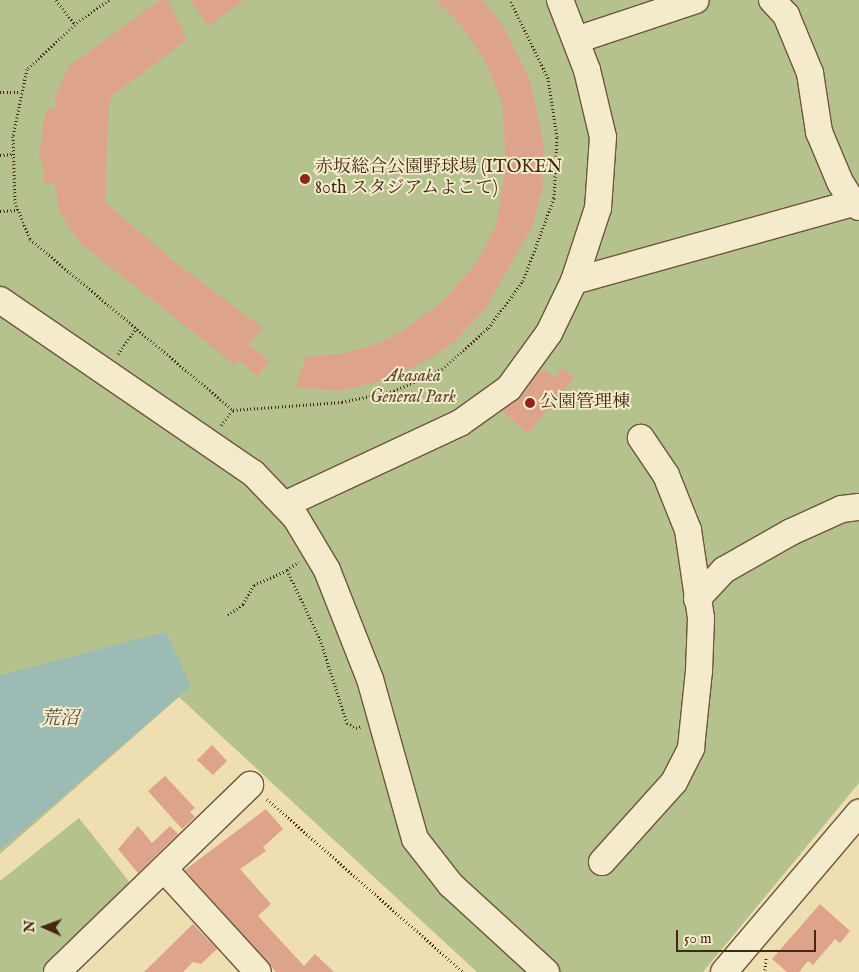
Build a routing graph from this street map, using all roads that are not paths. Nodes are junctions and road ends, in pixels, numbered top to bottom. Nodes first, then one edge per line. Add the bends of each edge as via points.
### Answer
1 (560, 0) edge
2 (696, 0) edge
3 (772, 0) edge
4 (576, 40) junction
5 (856, 205) edge
6 (574, 281) junction
7 (0, 300) edge
8 (641, 438) dead end
9 (284, 505) junction
10 (859, 507) edge
11 (697, 599) junction
12 (250, 785) road end
13 (859, 813) edge
14 (602, 862) dead end
15 (164, 869) junction
16 (243, 967) edge
17 (730, 970) edge
18 (58, 972) edge
19 (546, 972) edge

1 - 4 street
2 - 4 street
3 - 5 street via 786,15 810,73 818,132 840,182
4 - 6 street via 603,137 598,208
5 - 6 street
6 - 9 street via 549,333 509,388 460,423
7 - 9 street via 252,473
8 - 11 street via 666,476 688,530
9 - 19 street via 296,518 326,570 370,679 416,839 451,885
10 - 11 street via 842,509 791,532 724,570
11 - 14 street via 701,618 700,671 690,748 674,782
12 - 15 street
13 - 17 street
15 - 16 street
15 - 18 street

